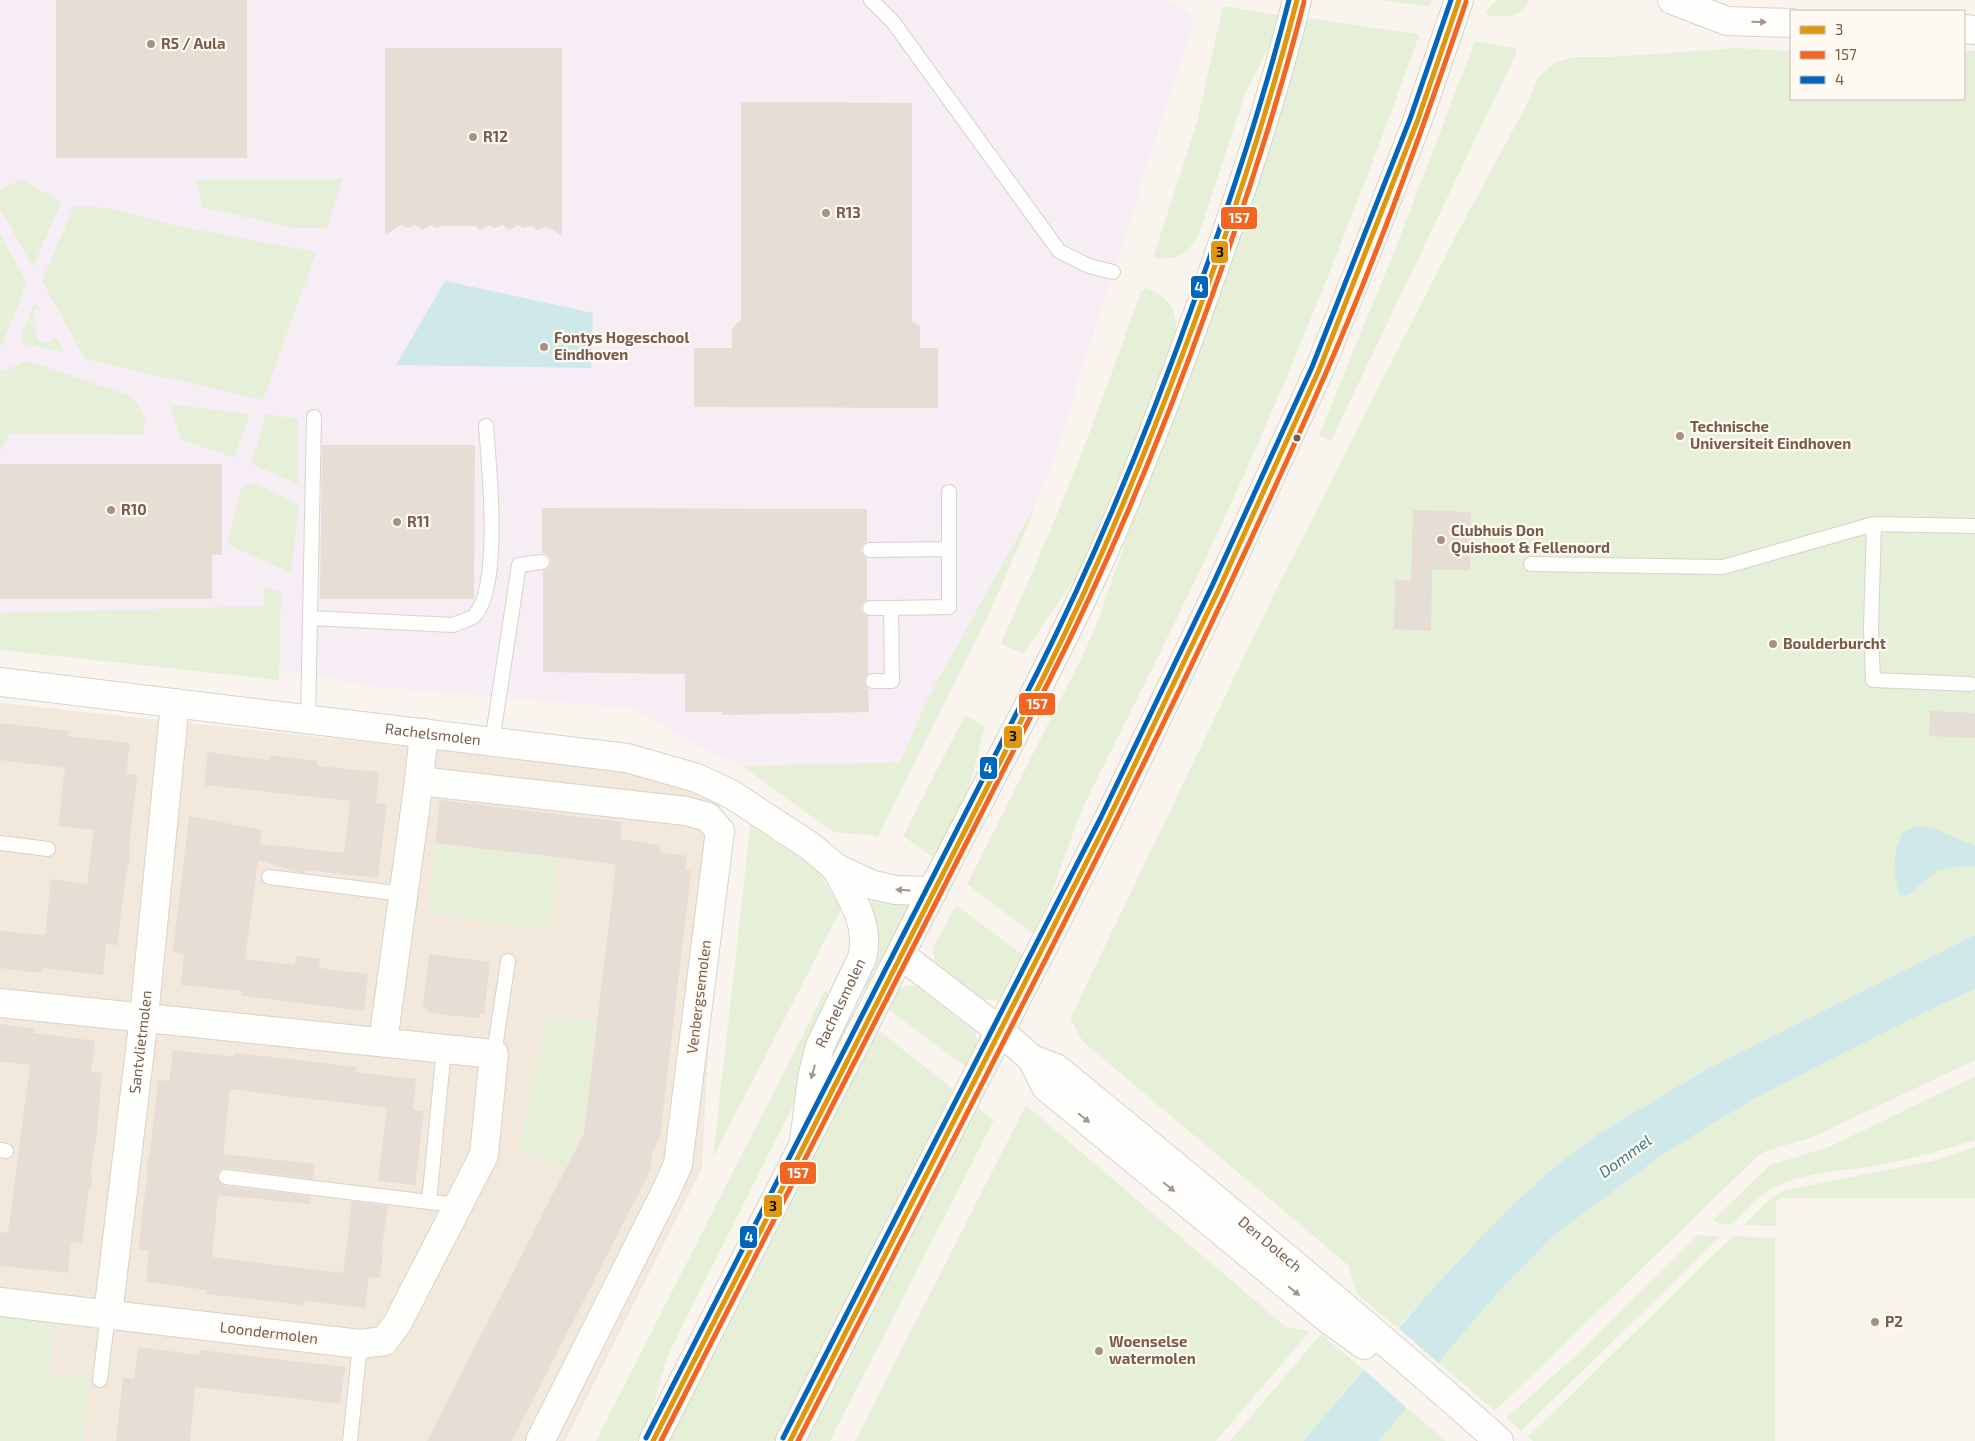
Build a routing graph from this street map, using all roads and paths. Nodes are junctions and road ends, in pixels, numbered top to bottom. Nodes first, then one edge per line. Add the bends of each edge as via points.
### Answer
1 (871, 0) edge
2 (1297, 0) edge
3 (1458, 0) edge
4 (1672, 0) edge
5 (1790, 23) edge
6 (1113, 272) dead end
7 (314, 417) dead end
8 (486, 426) dead end
9 (949, 492) dead end
10 (1874, 524) junction
11 (1975, 526) edge
12 (949, 549) junction
13 (870, 550) dead end
14 (542, 562) dead end
15 (1531, 564) dead end
16 (870, 608) dead end
17 (891, 608) junction
18 (310, 618) junction
19 (873, 681) dead end
20 (0, 682) edge
21 (1970, 684) dead end
22 (175, 704) junction
23 (308, 720) junction
24 (424, 734) junction
25 (492, 742) junction
26 (419, 781) junction
27 (0, 843) edge
28 (48, 849) dead end
29 (836, 868) junction
30 (269, 878) dead end
31 (933, 891) junction
32 (403, 894) junction
33 (901, 955) junction
34 (508, 961) dead end
35 (0, 1003) edge
36 (144, 1017) junction
37 (1000, 1031) junction
38 (383, 1042) junction
39 (444, 1049) junction
40 (494, 1054) junction
41 (804, 1142) junction
42 (226, 1178) dead end
43 (429, 1202) junction
44 (459, 1205) junction
45 (0, 1302) edge
46 (108, 1314) junction
47 (360, 1344) junction
48 (100, 1380) dead end
49 (1440, 1398) junction
50 (350, 1441) edge
51 (540, 1441) edge
52 (653, 1441) edge
53 (790, 1441) edge
54 (1477, 1441) edge
55 (1499, 1441) edge

1 - 6 lane via 893,22 1059,250 1089,266
2 - 31 street via 1249,167 1186,348 1150,439 1078,606
3 - 37 street via 1417,122 1319,370 1219,590 1108,820
4 -> 5 street via 1727,21
7 - 18 lane
8 - 18 lane via 493,535 484,601 473,617 452,625
9 - 12 lane
10 - 11 lane
10 - 15 lane via 1723,567
10 - 21 lane via 1873,680
12 - 13 lane
12 - 17 lane via 949,607
14 - 25 lane via 519,565
16 - 17 lane
17 - 19 lane via 892,681
18 - 23 lane
20 - 22 street, Rachelsmolen
22 - 23 street, Rachelsmolen
22 - 36 street, Santvlietmolen
23 - 24 street, Rachelsmolen
24 - 25 street, Rachelsmolen
24 - 26 street
25 - 29 street, Rachelsmolen via 627,758 697,778 730,794 810,846
26 - 32 street
26 - 51 street, Venbergsemolen via 686,811 708,817 720,831 678,1164
27 - 28 lane
31 -> 29 street, Rachelsmolen via 896,890 873,885
29 -> 41 street, Rachelsmolen via 858,912 866,946 820,1046 812,1078
30 - 32 lane
31 - 33 street
32 - 38 street
33 - 37 street
33 - 41 street
34 - 40 lane, Loondermolen
35 - 36 street
36 - 38 street
36 - 46 street, Santvlietmolen
37 - 49 street, Den Dolech via 1032,1059 1046,1087 1328,1319 1373,1342
37 - 53 street
38 - 39 street
39 - 40 street
39 - 43 lane
40 - 44 street, Loondermolen via 484,1155
41 - 52 street
42 - 43 lane
43 - 44 lane
44 - 47 street, Loondermolen via 397,1324 384,1341
45 - 46 street, Loondermolen
46 - 47 street, Loondermolen
46 - 48 lane, Santvlietmolen
47 - 50 lane
49 - 54 street, Den Dolech
49 - 55 street, Den Dolech

